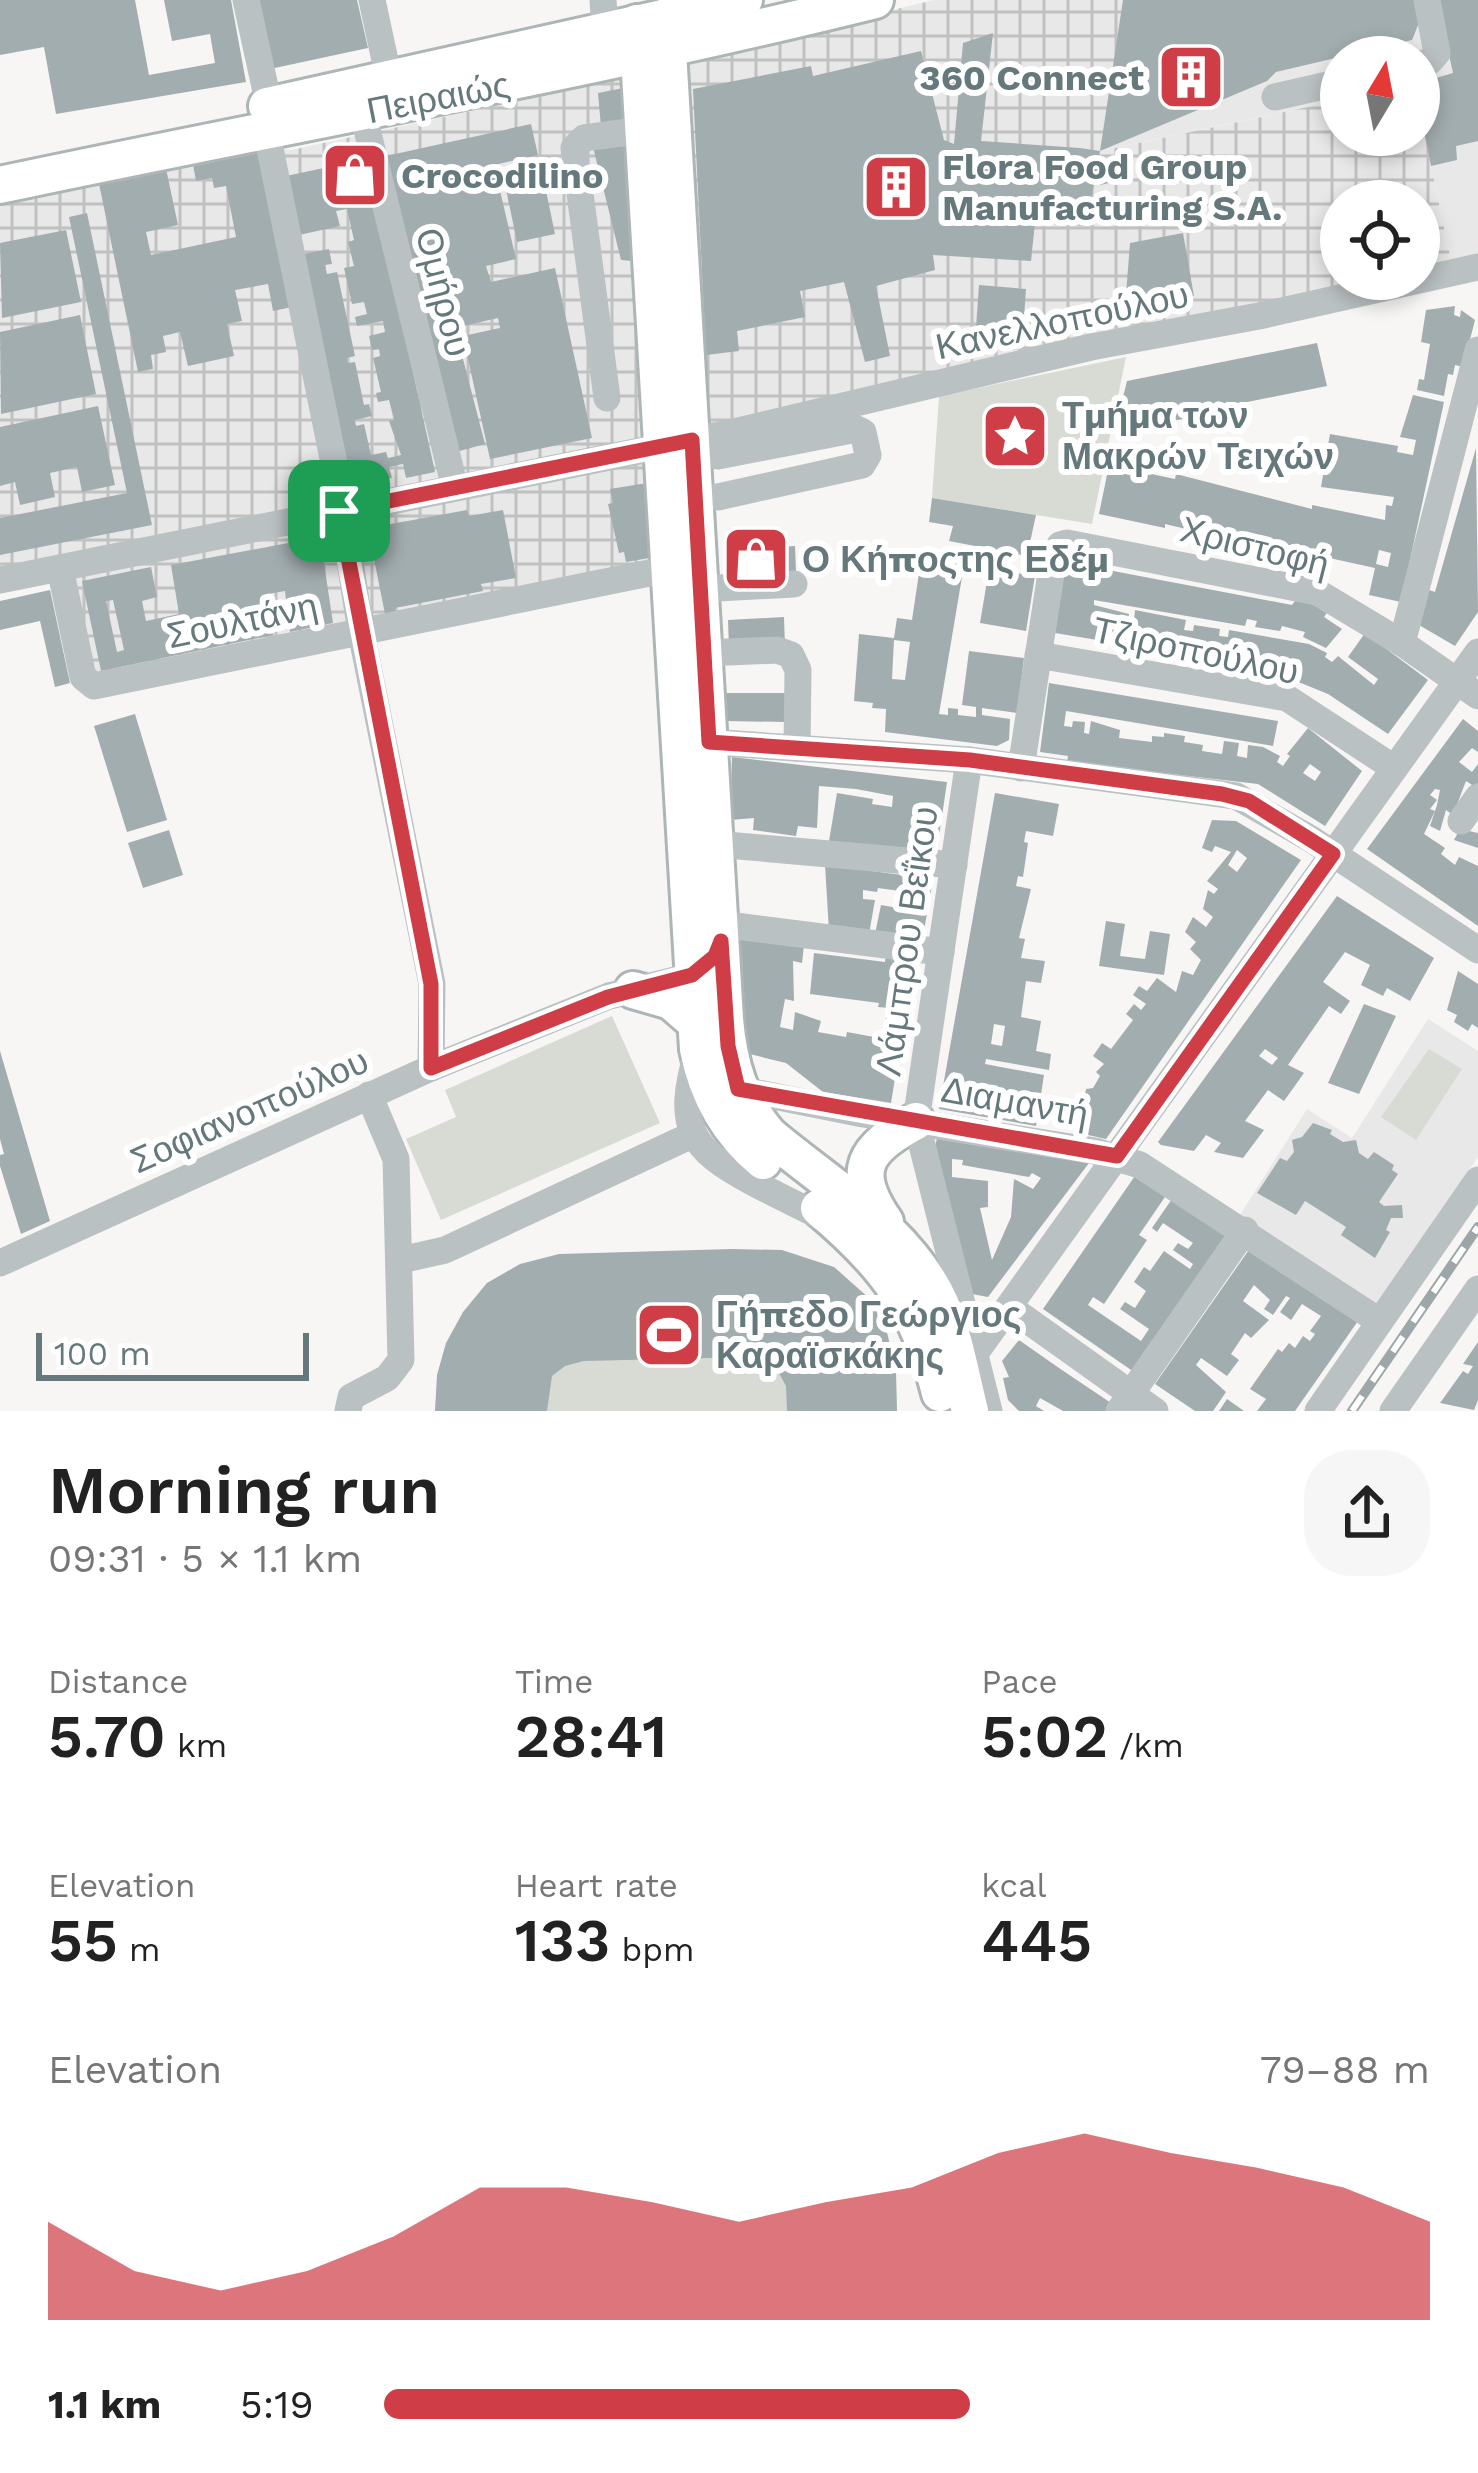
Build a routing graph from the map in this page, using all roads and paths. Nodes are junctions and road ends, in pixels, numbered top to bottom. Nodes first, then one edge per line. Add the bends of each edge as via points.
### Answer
1 (246, 0) edge
2 (372, 0) edge
3 (744, 0) edge
4 (875, 0) edge
5 (1426, 0) edge
6 (636, 28) edge
7 (1433, 36) edge
8 (389, 79) junction
9 (1320, 87) edge
10 (1275, 97) dead end
11 (363, 113) junction
12 (267, 117) junction
13 (644, 130) junction
14 (0, 165) edge
15 (0, 185) edge
16 (1478, 268) edge
17 (1478, 350) edge
18 (607, 398) dead end
19 (810, 425) junction
20 (690, 448) junction
21 (455, 488) junction
22 (718, 497) dead end
23 (339, 511) junction
24 (60, 568) junction
25 (669, 569) junction
26 (0, 580) edge
27 (794, 584) dead end
28 (700, 589) junction
29 (362, 632) junction
30 (1402, 643) junction
31 (1478, 652) edge
32 (704, 653) junction
33 (1038, 655) junction
34 (1467, 689) edge
35 (709, 742) junction
36 (797, 748) junction
37 (970, 760) junction
38 (1021, 768) junction
39 (1394, 768) junction
40 (1478, 797) edge
41 (1461, 821) dead end
42 (715, 844) junction
43 (1333, 854) junction
44 (953, 865) junction
45 (720, 933) junction
46 (1478, 950) edge
47 (941, 952) junction
48 (692, 975) junction
49 (633, 990) junction
50 (696, 1035) junction
51 (431, 1068) junction
52 (738, 1089) junction
53 (369, 1095) junction
54 (916, 1121) junction
55 (692, 1135) junction
56 (1117, 1156) junction
57 (1478, 1180) edge
58 (838, 1224) junction
59 (1245, 1230) junction
60 (894, 1235) junction
61 (401, 1260) junction
62 (0, 1263) edge
63 (1478, 1289) edge
64 (1009, 1307) junction
65 (1379, 1321) junction
66 (974, 1355) junction
67 (1125, 1402) edge
68 (950, 1410) edge
69 (348, 1411) edge
70 (989, 1411) edge
71 (1155, 1411) edge
72 (1318, 1411) edge
73 (1393, 1411) edge

1 - 12 street
2 - 8 street
3 - 6 main road, Πειραιώς
4 - 6 main road, Πειραιώς
5 - 7 street
6 - 8 main road, Πειραιώς
6 - 11 main road, Πειραιώς
6 - 13 main road
6 - 20 main road
8 - 12 main road, Πειραιώς
9 - 10 street
11 - 12 main road, Πειραιώς
11 - 21 street, Ομήρου
12 - 14 main road, Πειραιώς
12 - 15 main road, Πειραιώς
12 - 23 street
13 - 18 street via 584,138 574,148
13 - 20 main road
16 - 19 street, Κανελλοπούλου via 1091,347
17 - 30 street
19 - 20 street, Κανελλοπούλου
19 - 22 street via 863,432 862,465
20 - 21 street, Κανελλοπούλου
20 - 25 main road
20 - 28 main road
21 - 23 street, Κανελλοπούλου
23 - 24 street, Κανελλοπούλου
23 - 29 street
24 - 26 street, Κανελλοπούλου
24 - 29 street, Σουλτάνη via 83,677 94,686
25 - 29 street, Σουλτάνη
25 - 48 main road
27 - 28 street
28 - 32 main road
29 - 51 street via 431,984
30 - 33 street, Χριστοφή via 1302,587 1076,544 1060,545 1053,560
30 - 34 street, Χριστοφή
31 - 34 street
32 - 35 main road
32 - 36 street via 791,656 798,670
33 - 38 street
33 - 39 street, Τζιροπούλου via 1287,698
34 - 39 street
35 - 36 street
35 - 42 main road
36 - 37 street
37 - 38 street
37 - 44 street, Λάμπρου Βεΐκου
38 - 43 street via 1236,796
39 - 43 street
40 - 41 street
42 - 44 street
42 - 45 main road
43 - 46 street
43 - 56 street
44 - 47 street, Λάμπρου Βεΐκου
45 - 47 street
45 - 48 street via 715,956
45 - 52 main road
47 - 54 street, Λάμπρου Βεΐκου
48 - 49 street, Σοφιανοπούλου
48 - 50 main road
49 - 50 main road via 671,1001
49 - 51 street, Σοφιανοπούλου
50 - 55 street via 687,1108
50 - 58 main road via 709,1093 732,1130
51 - 53 street, Σοφιανοπούλου
52 - 54 street, Διαμαντή
52 - 60 main road via 770,1135
53 - 61 street via 395,1159
53 - 62 street, Σοφιανοπούλου
54 - 56 street, Διαμαντή
54 - 60 main road via 879,1144 863,1175 867,1196
54 - 66 street, Λάμπρου Βεΐκου
55 - 58 street via 720,1165
55 - 61 street via 445,1250
56 - 59 street, Διαμαντή
56 - 64 street
57 - 65 street
58 - 68 main road via 899,1288
59 - 65 street, Διαμαντή
59 - 67 street
60 - 68 main road via 943,1310
61 - 69 street via 401,1360 387,1378 351,1397
63 - 73 street
64 - 66 street
64 - 67 street
65 - 72 street
66 - 70 street, Λάμπρου Βεΐκου
67 - 71 street

